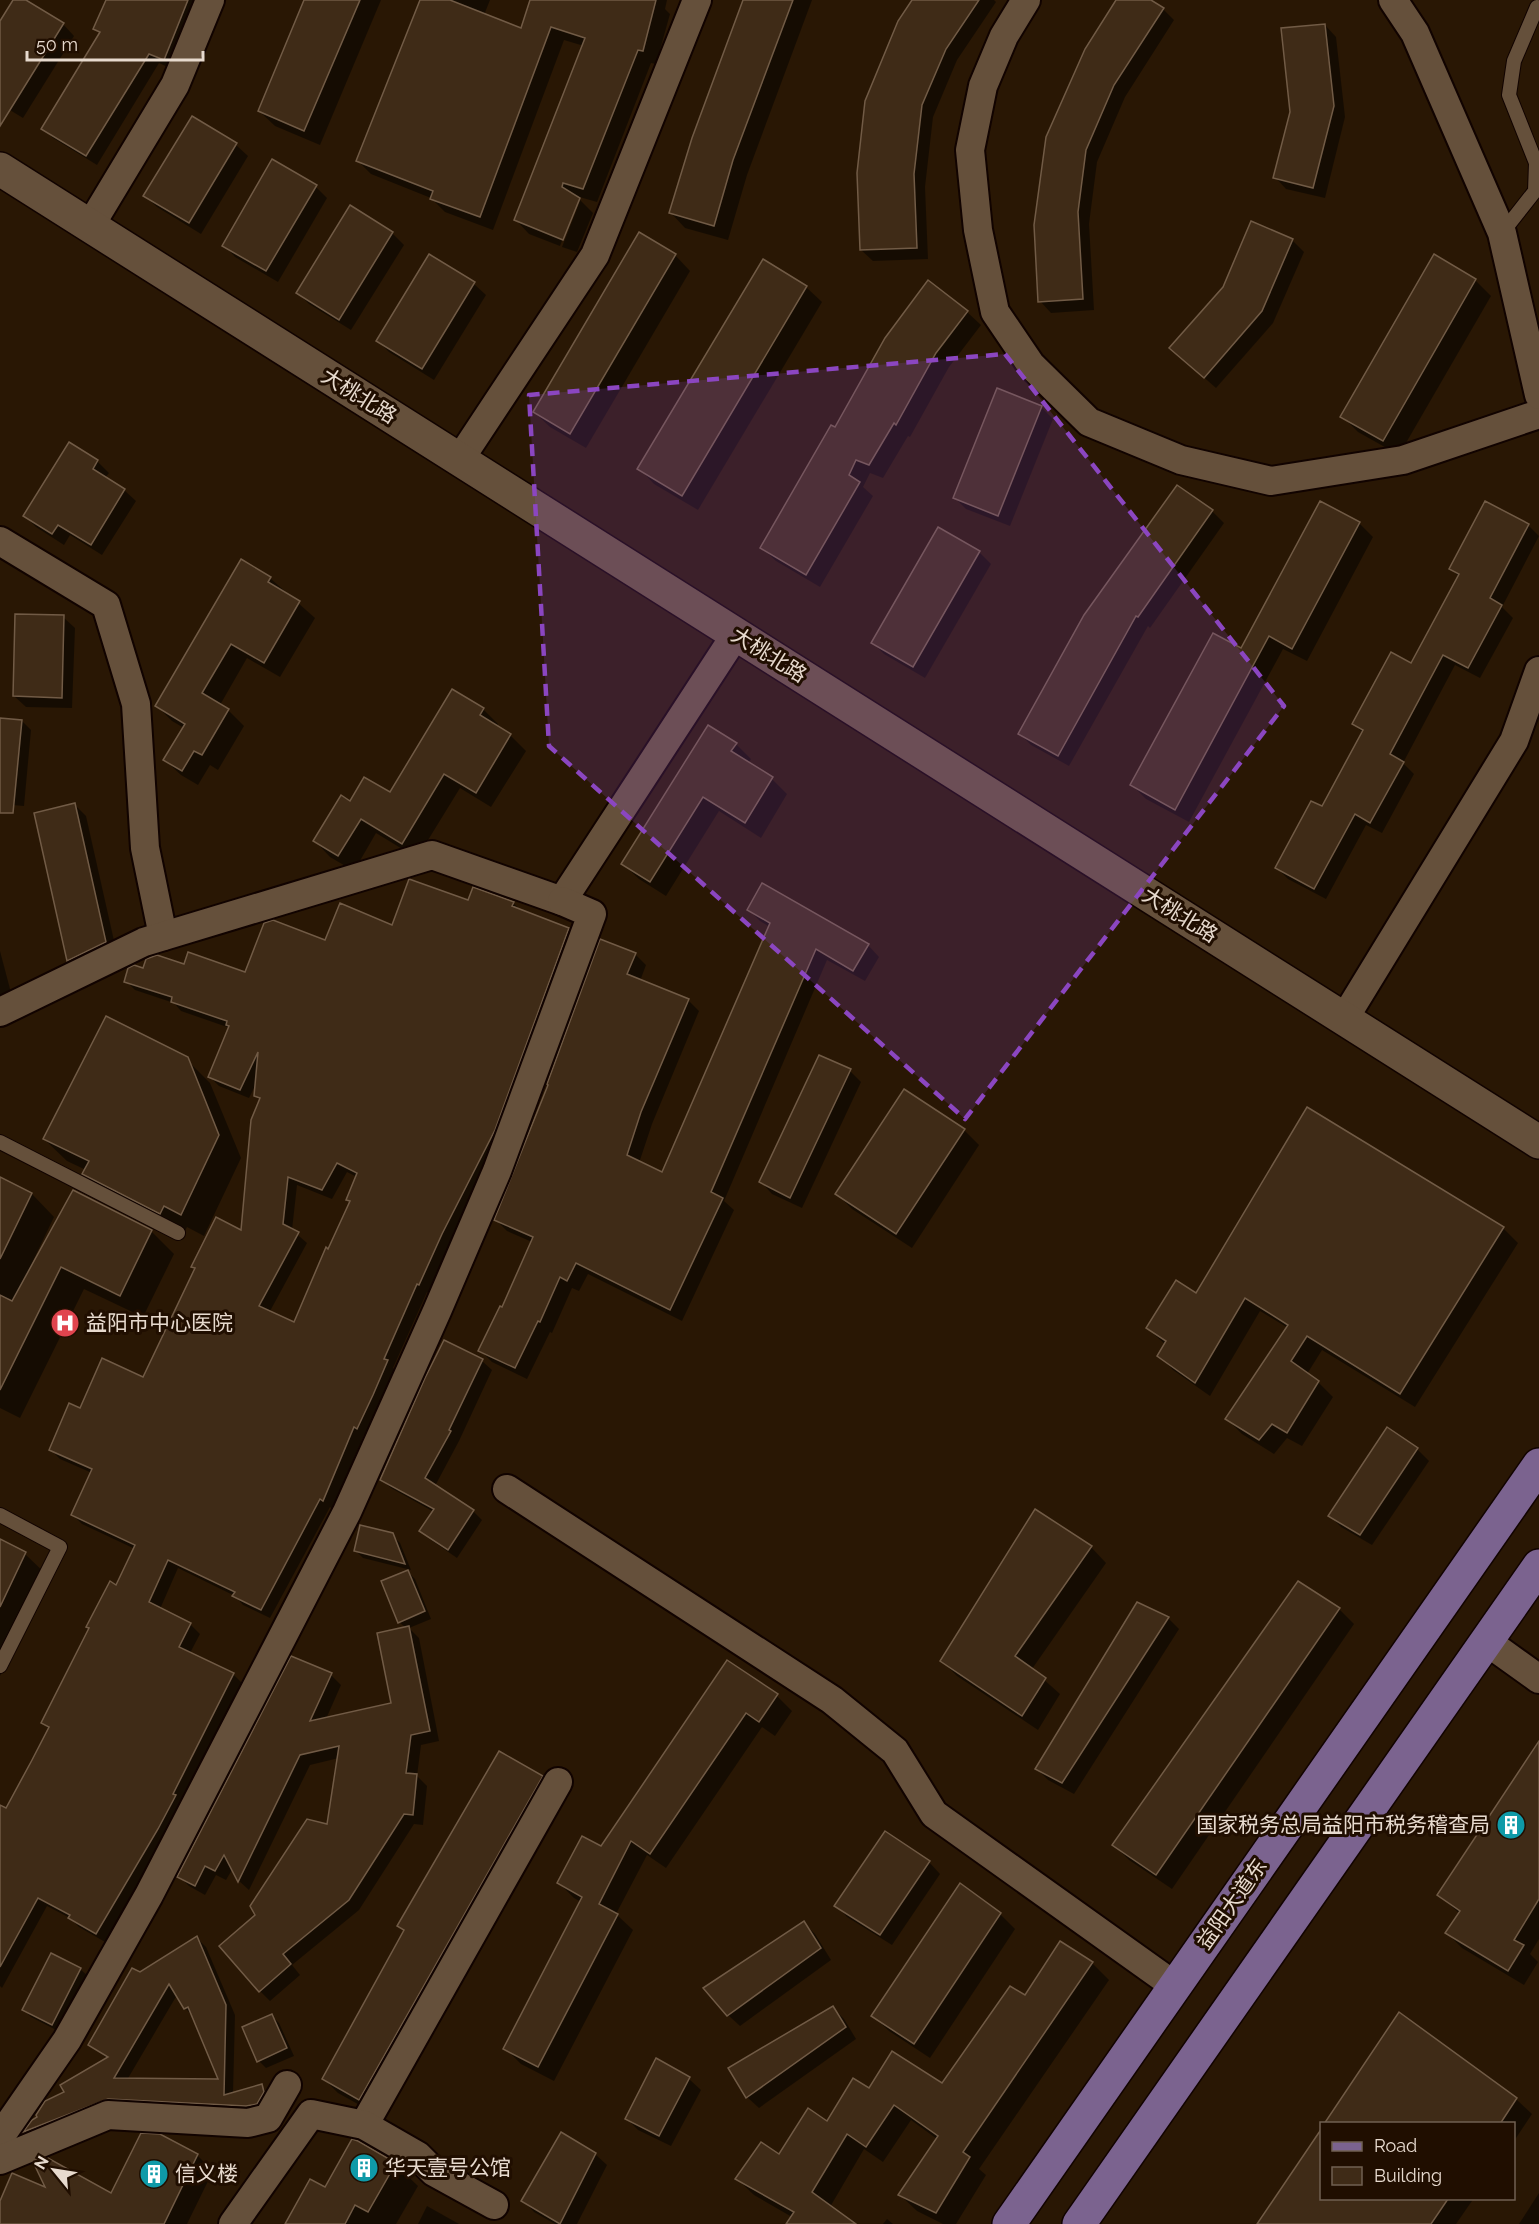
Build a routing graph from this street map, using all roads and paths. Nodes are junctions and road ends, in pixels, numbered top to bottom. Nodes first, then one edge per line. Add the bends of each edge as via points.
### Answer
1 (210, 0) edge
2 (697, 0) edge
3 (1026, 0) edge
4 (1393, 0) edge
5 (1535, 4) edge
6 (0, 169) edge
7 (90, 226) junction
8 (1502, 233) junction
9 (1539, 395) edge
10 (1539, 414) edge
11 (460, 459) junction
12 (0, 541) edge
13 (736, 634) junction
14 (1539, 671) edge
15 (562, 901) junction
16 (163, 936) junction
17 (0, 1011) edge
18 (1344, 1019) junction
19 (0, 1142) edge
20 (1539, 1142) edge
21 (178, 1233) dead end
22 (1539, 1465) edge
23 (507, 1489) dead end
24 (0, 1515) edge
25 (1539, 1566) edge
26 (1486, 1641) junction
27 (0, 1666) edge
28 (1539, 1679) edge
29 (558, 1782) dead end
30 (1175, 1986) junction
31 (287, 2085) dead end
32 (364, 2125) junction
33 (0, 2137) edge
34 (0, 2160) edge
35 (494, 2205) dead end
36 (233, 2224) edge
37 (1009, 2224) edge
38 (1079, 2224) edge

1 - 7 street via 175,85
2 - 11 street via 595,255
3 - 10 street via 1004,36 982,86 970,150 978,230 995,312 1031,365 1089,422 1180,460 1271,481 1403,460
4 - 8 street via 1415,33
5 - 8 lane via 1514,61 1509,95 1536,164 1535,190
6 - 7 street, 大桃北路
7 - 11 street, 大桃北路
8 - 9 street
11 - 13 street, 大桃北路
12 - 16 street via 106,605 136,704 145,848
13 - 15 street
13 - 18 street, 大桃北路
14 - 18 street via 1515,741
15 - 16 street via 432,855
15 - 33 street via 592,914 497,1171 356,1491 149,1895 67,2040
16 - 17 street
18 - 20 street, 大桃北路
19 - 21 lane
22 - 30 main road, 益阳大道东
23 - 30 street via 831,1700 895,1752 934,1814
24 - 27 lane via 60,1547
25 - 26 main road
26 - 28 street
26 - 38 main road
29 - 32 street
30 - 37 main road, 益阳大道东
31 - 34 street via 268,2118 248,2123 108,2115
32 - 35 street via 418,2156 434,2172
32 - 36 street via 311,2114

